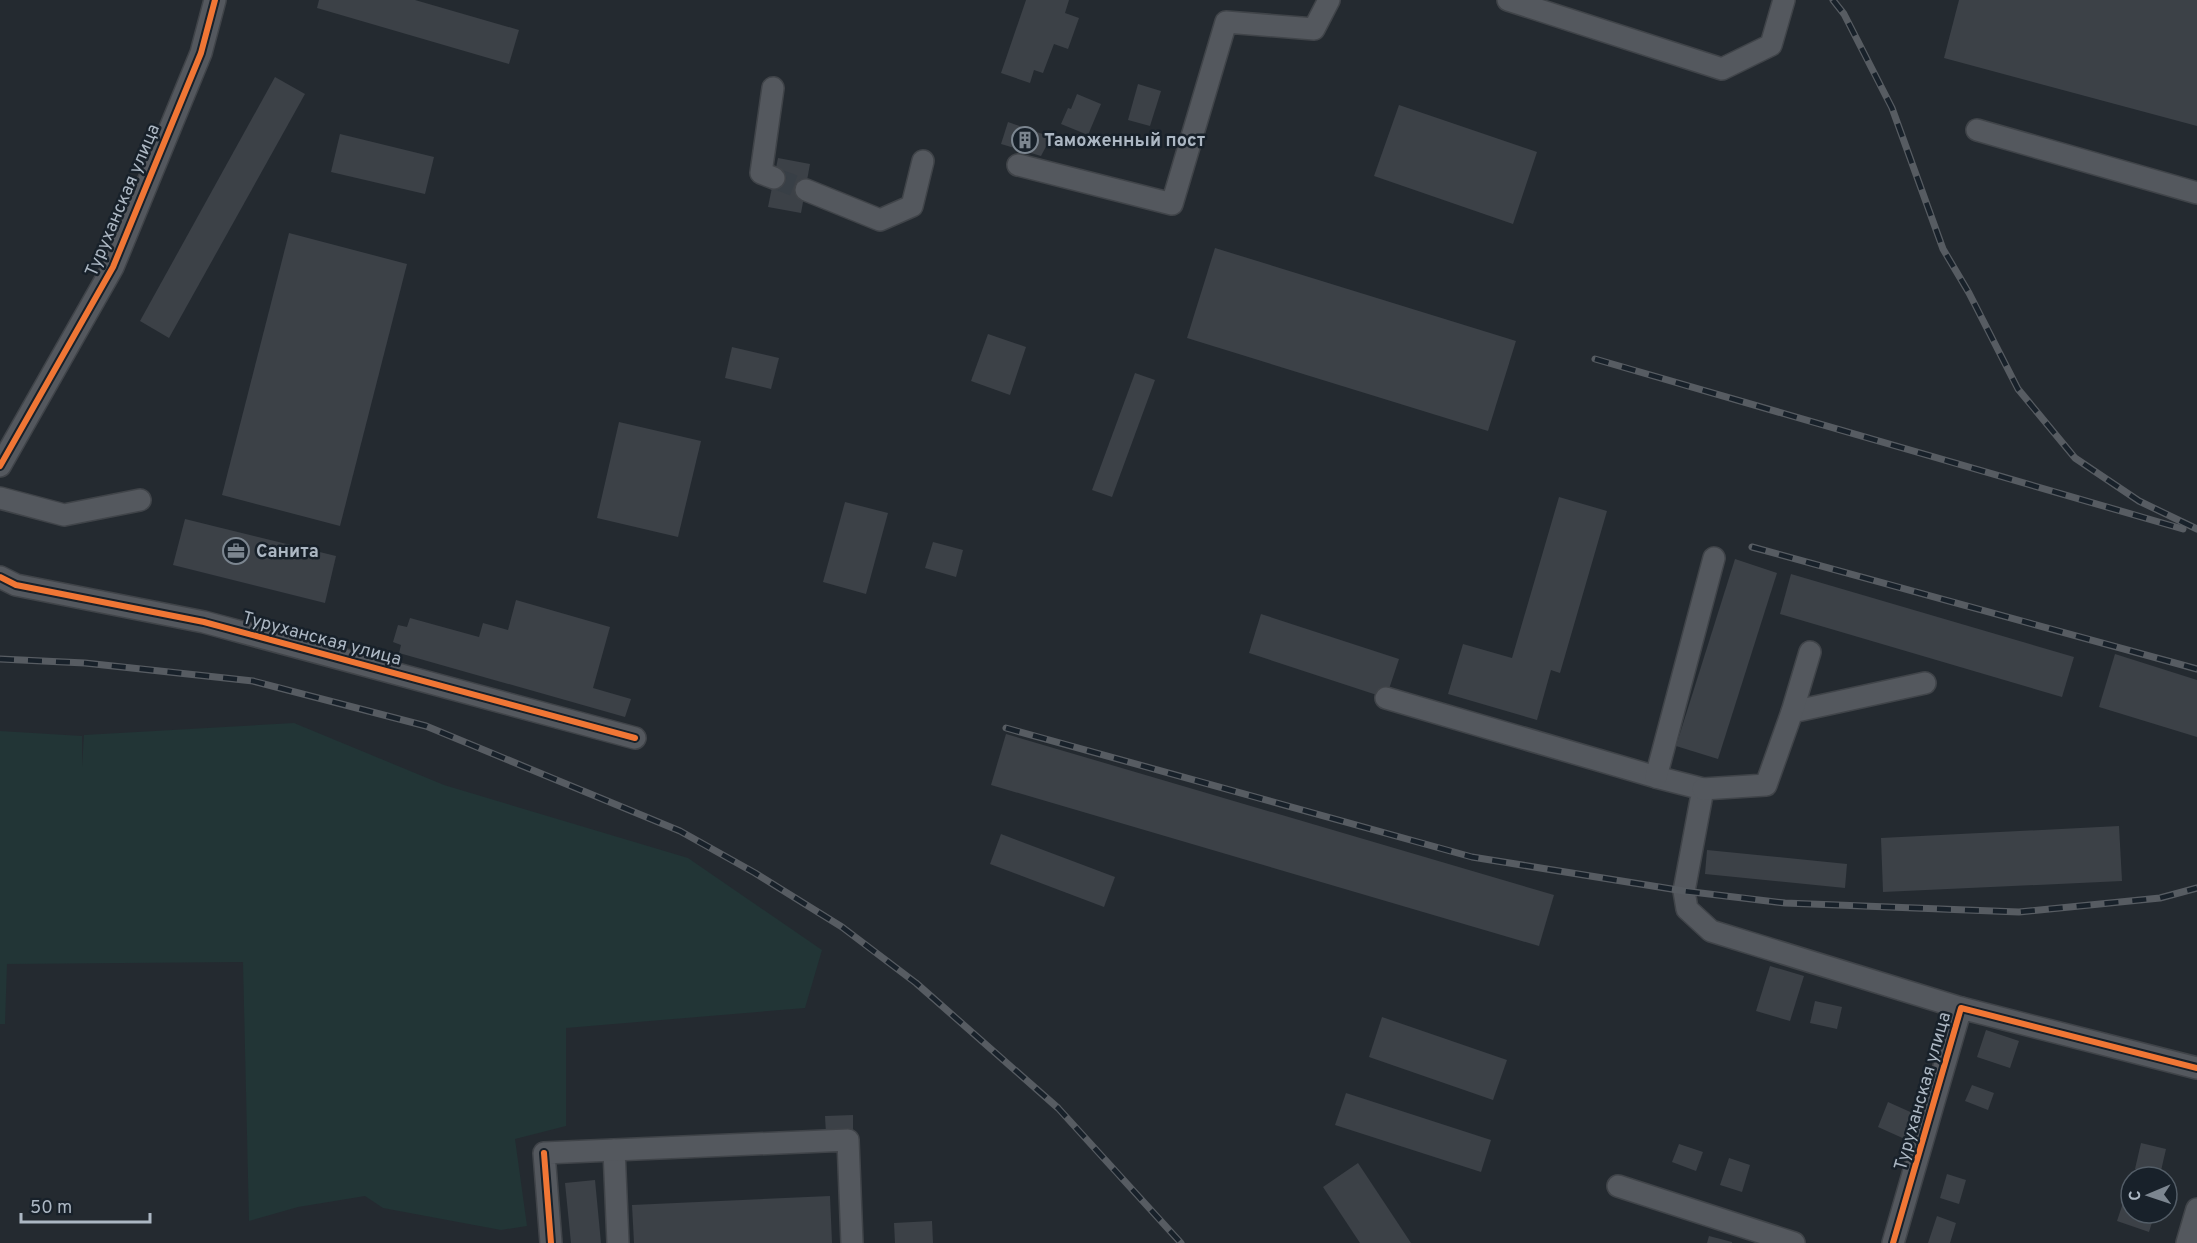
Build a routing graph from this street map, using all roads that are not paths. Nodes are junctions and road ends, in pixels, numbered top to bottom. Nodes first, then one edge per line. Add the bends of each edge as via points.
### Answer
1 (215, 0) edge
2 (1329, 0) edge
3 (1508, 0) edge
4 (1784, 0) edge
5 (773, 88) dead end
6 (1977, 130) dead end
7 (923, 162) dead end
8 (1018, 165) dead end
9 (774, 178) tunnel mouth
10 (806, 190) tunnel mouth
11 (2197, 193) edge
12 (0, 466) edge
13 (0, 498) edge
14 (141, 500) dead end
15 (1714, 558) dead end
16 (0, 577) edge
17 (1810, 652) dead end
18 (1925, 682) dead end
19 (1386, 698) dead end
20 (1792, 712) junction
21 (635, 738) dead end
22 (1656, 777) junction
23 (1703, 789) junction
24 (1961, 1008) junction
25 (2197, 1068) edge
26 (614, 1150) junction
27 (1618, 1186) dead end
28 (2197, 1209) edge
29 (551, 1243) edge
30 (618, 1243) edge
31 (852, 1243) edge
32 (1794, 1243) edge
33 (1893, 1243) edge
34 (2187, 1243) edge

1 - 12 street, Туруханская улица via 201,53 113,267
2 - 8 street via 1314,29 1226,22 1172,204
3 - 4 street via 1722,69 1771,45
5 - 9 street via 761,173
6 - 11 street
7 - 10 street via 912,206 880,220
13 - 14 street via 64,515
15 - 22 street
16 - 21 street, Туруханская улица via 16,585 204,622
17 - 20 street
18 - 20 street
19 - 22 street
20 - 23 street via 1766,785
22 - 23 street
23 - 24 street, Туруханская улица via 1684,891 1687,909 1711,932
24 - 25 street, Туруханская улица
24 - 33 street, Туруханская улица
26 - 29 street via 544,1153
26 - 30 street
26 - 31 street via 848,1140
27 - 32 street
28 - 34 street

